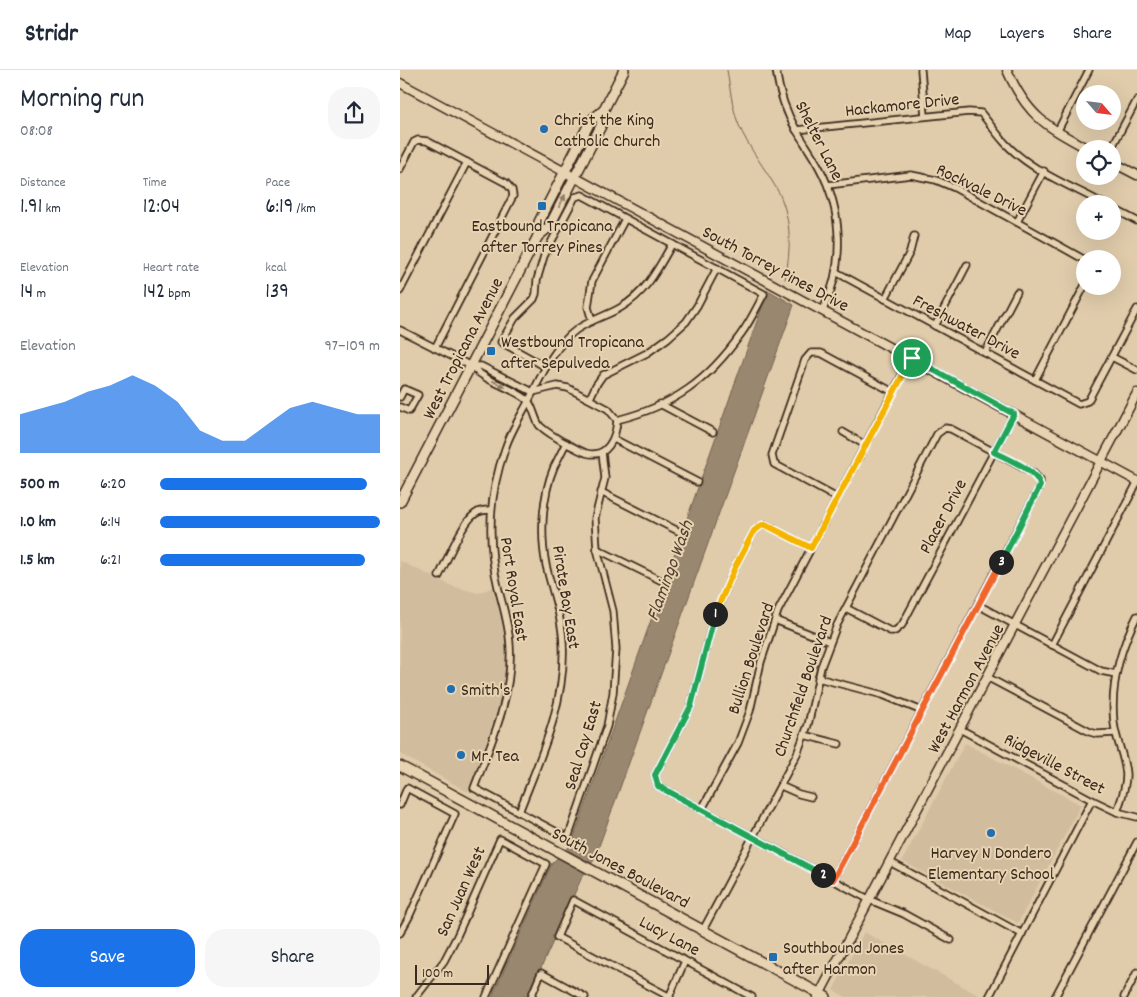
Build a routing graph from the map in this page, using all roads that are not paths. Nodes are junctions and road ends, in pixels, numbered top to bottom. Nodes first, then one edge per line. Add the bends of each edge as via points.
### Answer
1 (624, 70) edge
2 (776, 70) edge
3 (781, 70) edge
4 (921, 70) edge
5 (1007, 70) edge
6 (1089, 70) edge
7 (400, 83) edge
8 (1137, 100) edge
9 (603, 111) junction
10 (925, 116) junction
11 (796, 130) junction
12 (1057, 132) junction
13 (1116, 140) edge
14 (1076, 142) edge
15 (467, 162) junction
16 (1121, 167) edge
17 (400, 169) edge
18 (565, 171) junction
19 (1044, 171) junction
20 (575, 176) junction
21 (1137, 176) edge
22 (828, 185) junction
23 (1088, 195) edge
24 (1121, 213) edge
25 (625, 218) junction
26 (1137, 221) edge
27 (1017, 222) junction
28 (538, 236) junction
29 (914, 236) dead end
30 (672, 244) junction
31 (1076, 255) edge
32 (967, 265) dead end
33 (717, 268) junction
34 (836, 272) junction
35 (400, 291) edge
36 (1017, 292) dead end
37 (1080, 295) edge
38 (885, 299) junction
39 (823, 310) junction
40 (1137, 310) edge
41 (592, 321) junction
42 (935, 326) junction
43 (400, 330) edge
44 (434, 348) junction
45 (985, 353) junction
46 (1112, 357) junction
47 (912, 358) junction
48 (471, 366) junction
49 (546, 367) junction
50 (1137, 370) edge
51 (1035, 380) junction
52 (893, 392) junction
53 (1137, 393) edge
54 (531, 396) junction
55 (400, 397) edge
56 (590, 398) junction
57 (660, 404) junction
58 (400, 407) edge
59 (1014, 414) junction
60 (617, 420) junction
61 (713, 432) dead end
62 (843, 432) dead end
63 (614, 439) junction
64 (566, 444) junction
65 (865, 445) junction
66 (602, 452) junction
67 (994, 452) junction
68 (1101, 461) junction
69 (697, 482) dead end
70 (1137, 482) edge
71 (601, 492) junction
72 (837, 498) junction
73 (400, 502) edge
74 (491, 510) junction
75 (680, 532) dead end
76 (597, 548) junction
77 (811, 548) junction
78 (439, 576) dead end
79 (662, 581) dead end
80 (978, 605) junction
81 (846, 608) junction
82 (1137, 616) edge
83 (775, 620) junction
84 (1015, 625) junction
85 (830, 642) junction
86 (1052, 645) junction
87 (1116, 674) junction
88 (987, 677) junction
89 (818, 678) junction
90 (922, 711) junction
91 (960, 729) junction
92 (1116, 733) junction
93 (804, 735) junction
94 (838, 744) dead end
95 (400, 766) edge
96 (781, 786) junction
97 (811, 797) dead end
98 (1092, 800) junction
99 (400, 805) edge
100 (702, 809) junction
101 (519, 812) junction
102 (1116, 812) junction
103 (1137, 817) edge
104 (754, 837) junction
105 (1137, 842) edge
106 (890, 862) junction
107 (833, 880) junction
108 (870, 900) junction
109 (703, 930) junction
110 (400, 933) edge
111 (1022, 934) junction
112 (951, 940) dead end
113 (685, 961) junction
114 (1137, 972) edge
115 (822, 996) edge
116 (416, 997) edge
117 (486, 997) edge
118 (531, 997) edge
119 (585, 997) edge
120 (669, 997) edge
121 (752, 997) edge
122 (988, 997) edge
123 (1055, 997) edge
124 (1124, 997) edge

1 - 9 main road, West Tropicana Avenue
2 - 3 street
2 - 11 street, Shelter Lane via 785,108
4 - 10 street
5 - 12 main road via 1030,110
6 - 12 street
7 - 18 main road, South Torrey Pines Drive
8 - 13 street
9 - 18 main road, West Tropicana Avenue via 592,120
9 - 20 main road, West Tropicana Avenue via 601,126
10 - 11 street, Hackamore Drive
10 - 19 street, Hackamore Drive via 981,113 1005,143
11 - 22 street, Shelter Lane
12 - 14 main road
15 - 17 street via 427,141 418,140
15 - 35 street
15 - 44 street via 506,183 513,196
16 - 21 main road
18 - 20 main road, South Torrey Pines Drive
18 - 28 main road, West Tropicana Avenue via 539,222
19 - 23 street
19 - 27 street
28 -> 20 main road, West Tropicana Avenue via 549,226
20 - 39 main road, South Torrey Pines Drive
22 - 27 street, Rockvale Drive via 897,176 925,177 945,183
22 - 34 street, Shelter Lane via 837,222
24 - 26 street
25 - 30 street
25 - 41 street via 592,282 588,306
25 - 49 street via 582,195 575,197 544,256 534,299 515,318 501,342
27 - 31 street, Rockvale Drive
28 - 48 main road, West Tropicana Avenue
29 - 38 street via 910,252
30 - 33 street
30 - 41 street, Port Royal East via 652,280 639,294
32 - 42 street
33 - 56 street via 686,322 647,353 603,375
33 - 57 street via 764,294 742,333 715,367 686,392
34 - 38 street, Freshwater Drive
34 - 39 street, Shelter Lane
36 - 45 street
37 - 51 street
38 - 42 street, Freshwater Drive
39 - 47 main road, South Torrey Pines Drive
40 - 46 street
41 - 49 street, Port Royal East via 564,341
42 - 45 street, Freshwater Drive
43 - 44 street
44 - 48 street
45 - 51 street, Freshwater Drive
46 - 50 street
46 - 51 street, Freshwater Drive via 1084,403 1079,404
47 - 52 street, Bullion Boulevard
47 - 59 main road, South Torrey Pines Drive
48 -> 54 street via 478,374
48 - 54 street via 481,366
48 - 73 main road, West Tropicana Avenue
49 - 54 street, Port Royal East
52 - 65 street, Bullion Boulevard
52 - 72 street via 821,353 811,353 805,360 772,460
53 - 68 main road, West Harmon Avenue
54 - 56 street via 557,386
54 - 64 street via 539,424
54 - 74 street, Port Royal East via 505,449
55 - 58 street via 404,389 418,395 409,412
56 - 60 street via 608,409
57 - 60 street via 643,414
57 - 61 street
59 - 67 street, Placer Drive
59 - 68 main road, South Torrey Pines Drive
60 - 63 street
62 - 65 street
63 - 66 street
63 - 69 street
64 - 66 street via 584,453
64 - 101 street, Pirate Bay East via 547,492 543,539 563,644 559,699 550,734
65 - 72 street, Bullion Boulevard
66 - 71 street, Seal Cay East via 605,478
67 - 80 street via 1040,480 1038,491
67 - 81 street, Placer Drive via 902,625 890,631
67 - 81 street, Churchfield Boulevard via 951,429 945,428 936,434
68 - 70 main road, South Torrey Pines Drive
68 - 84 main road, West Harmon Avenue
70 - 86 street
71 - 75 street
71 - 76 street, Seal Cay East via 595,518
72 - 77 street, Bullion Boulevard
74 - 78 street via 476,513 467,521
74 - 101 street, Port Royal East via 490,536 508,622 510,671 498,724 474,788
76 - 79 street
76 - 101 street, Seal Cay East via 613,611 616,648 607,726 568,838
77 - 83 street, Bullion Boulevard
77 - 100 street via 762,525 754,531 726,588 707,642 691,706 655,775 658,786
80 - 84 street
80 - 90 street
81 - 85 street, Churchfield Boulevard
82 - 87 street via 1127,635
83 - 85 street
83 - 100 street, Bullion Boulevard via 738,743
84 - 86 street
84 - 88 main road, West Harmon Avenue
85 - 89 street, Churchfield Boulevard
86 - 87 street via 1102,671
87 - 92 street via 1113,705
88 - 91 main road, West Harmon Avenue
88 - 92 street via 1090,732
89 - 90 street via 883,695
89 - 93 street, Churchfield Boulevard
90 - 107 street
91 - 98 street, Ridgeville Street
91 - 106 main road, West Harmon Avenue
92 - 102 street via 1126,776
93 - 94 street
93 - 96 street, Churchfield Boulevard
95 - 109 main road, South Jones Boulevard
96 - 97 street
96 - 104 street, Churchfield Boulevard
98 - 102 street, Ridgeville Street
98 - 111 street
99 - 110 street via 407,788 455,814
100 - 104 street
102 - 103 street, Ridgeville Street
104 - 107 street
104 - 109 street, Churchfield Boulevard
105 - 123 street
106 - 108 main road, West Harmon Avenue
106 - 111 street
107 - 108 street
108 - 112 street via 904,914
108 - 115 main road, West Harmon Avenue
109 - 115 main road, South Jones Boulevard
111 - 122 street
113 - 120 street
113 - 120 street, Lucy Lane via 573,900 557,937
113 - 121 street, Lucy Lane
114 - 124 street
116 - 117 street, San Juan West via 444,961 500,839 546,864
118 - 119 street via 541,973

